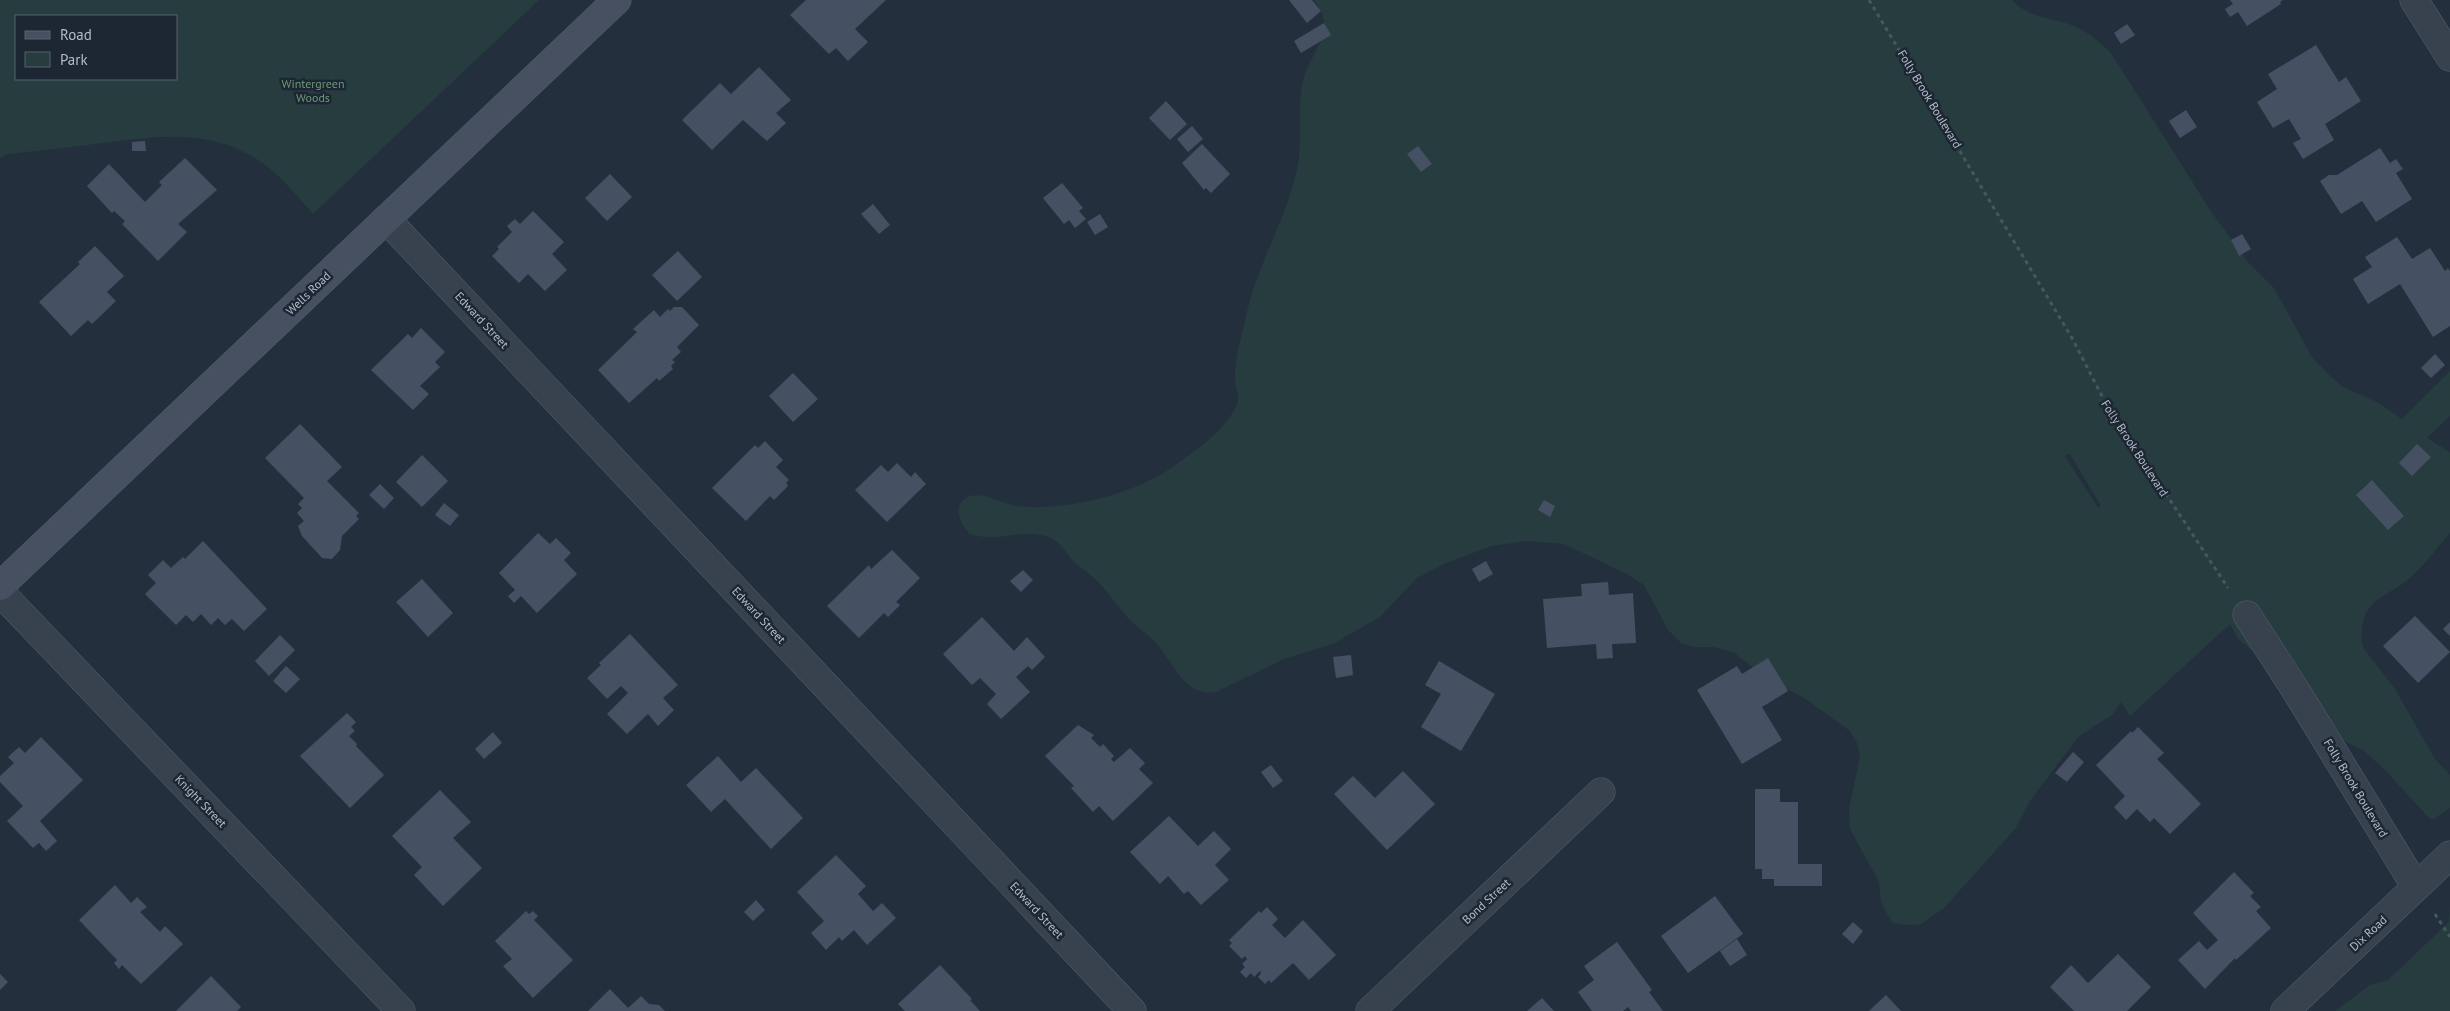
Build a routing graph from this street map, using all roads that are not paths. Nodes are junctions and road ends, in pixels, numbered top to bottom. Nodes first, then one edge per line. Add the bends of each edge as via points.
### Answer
1 (617, 0) edge
2 (2414, 0) edge
3 (2450, 57) edge
4 (386, 218) junction
5 (0, 586) edge
6 (0, 592) edge
7 (2247, 615) road end
8 (1602, 792) dead end
9 (2450, 855) edge
10 (2416, 887) junction
11 (401, 1011) edge
12 (1132, 1011) edge
13 (1370, 1011) edge
14 (2285, 1011) edge

1 - 4 main road, Wells Road
2 - 3 street
4 - 5 main road, Wells Road
4 - 12 street, Edward Street
6 - 11 street, Knight Street
7 - 10 street, Folly Brook Boulevard
8 - 13 street, Bond Street
9 - 10 street, Dix Road
10 - 14 street, Dix Road

